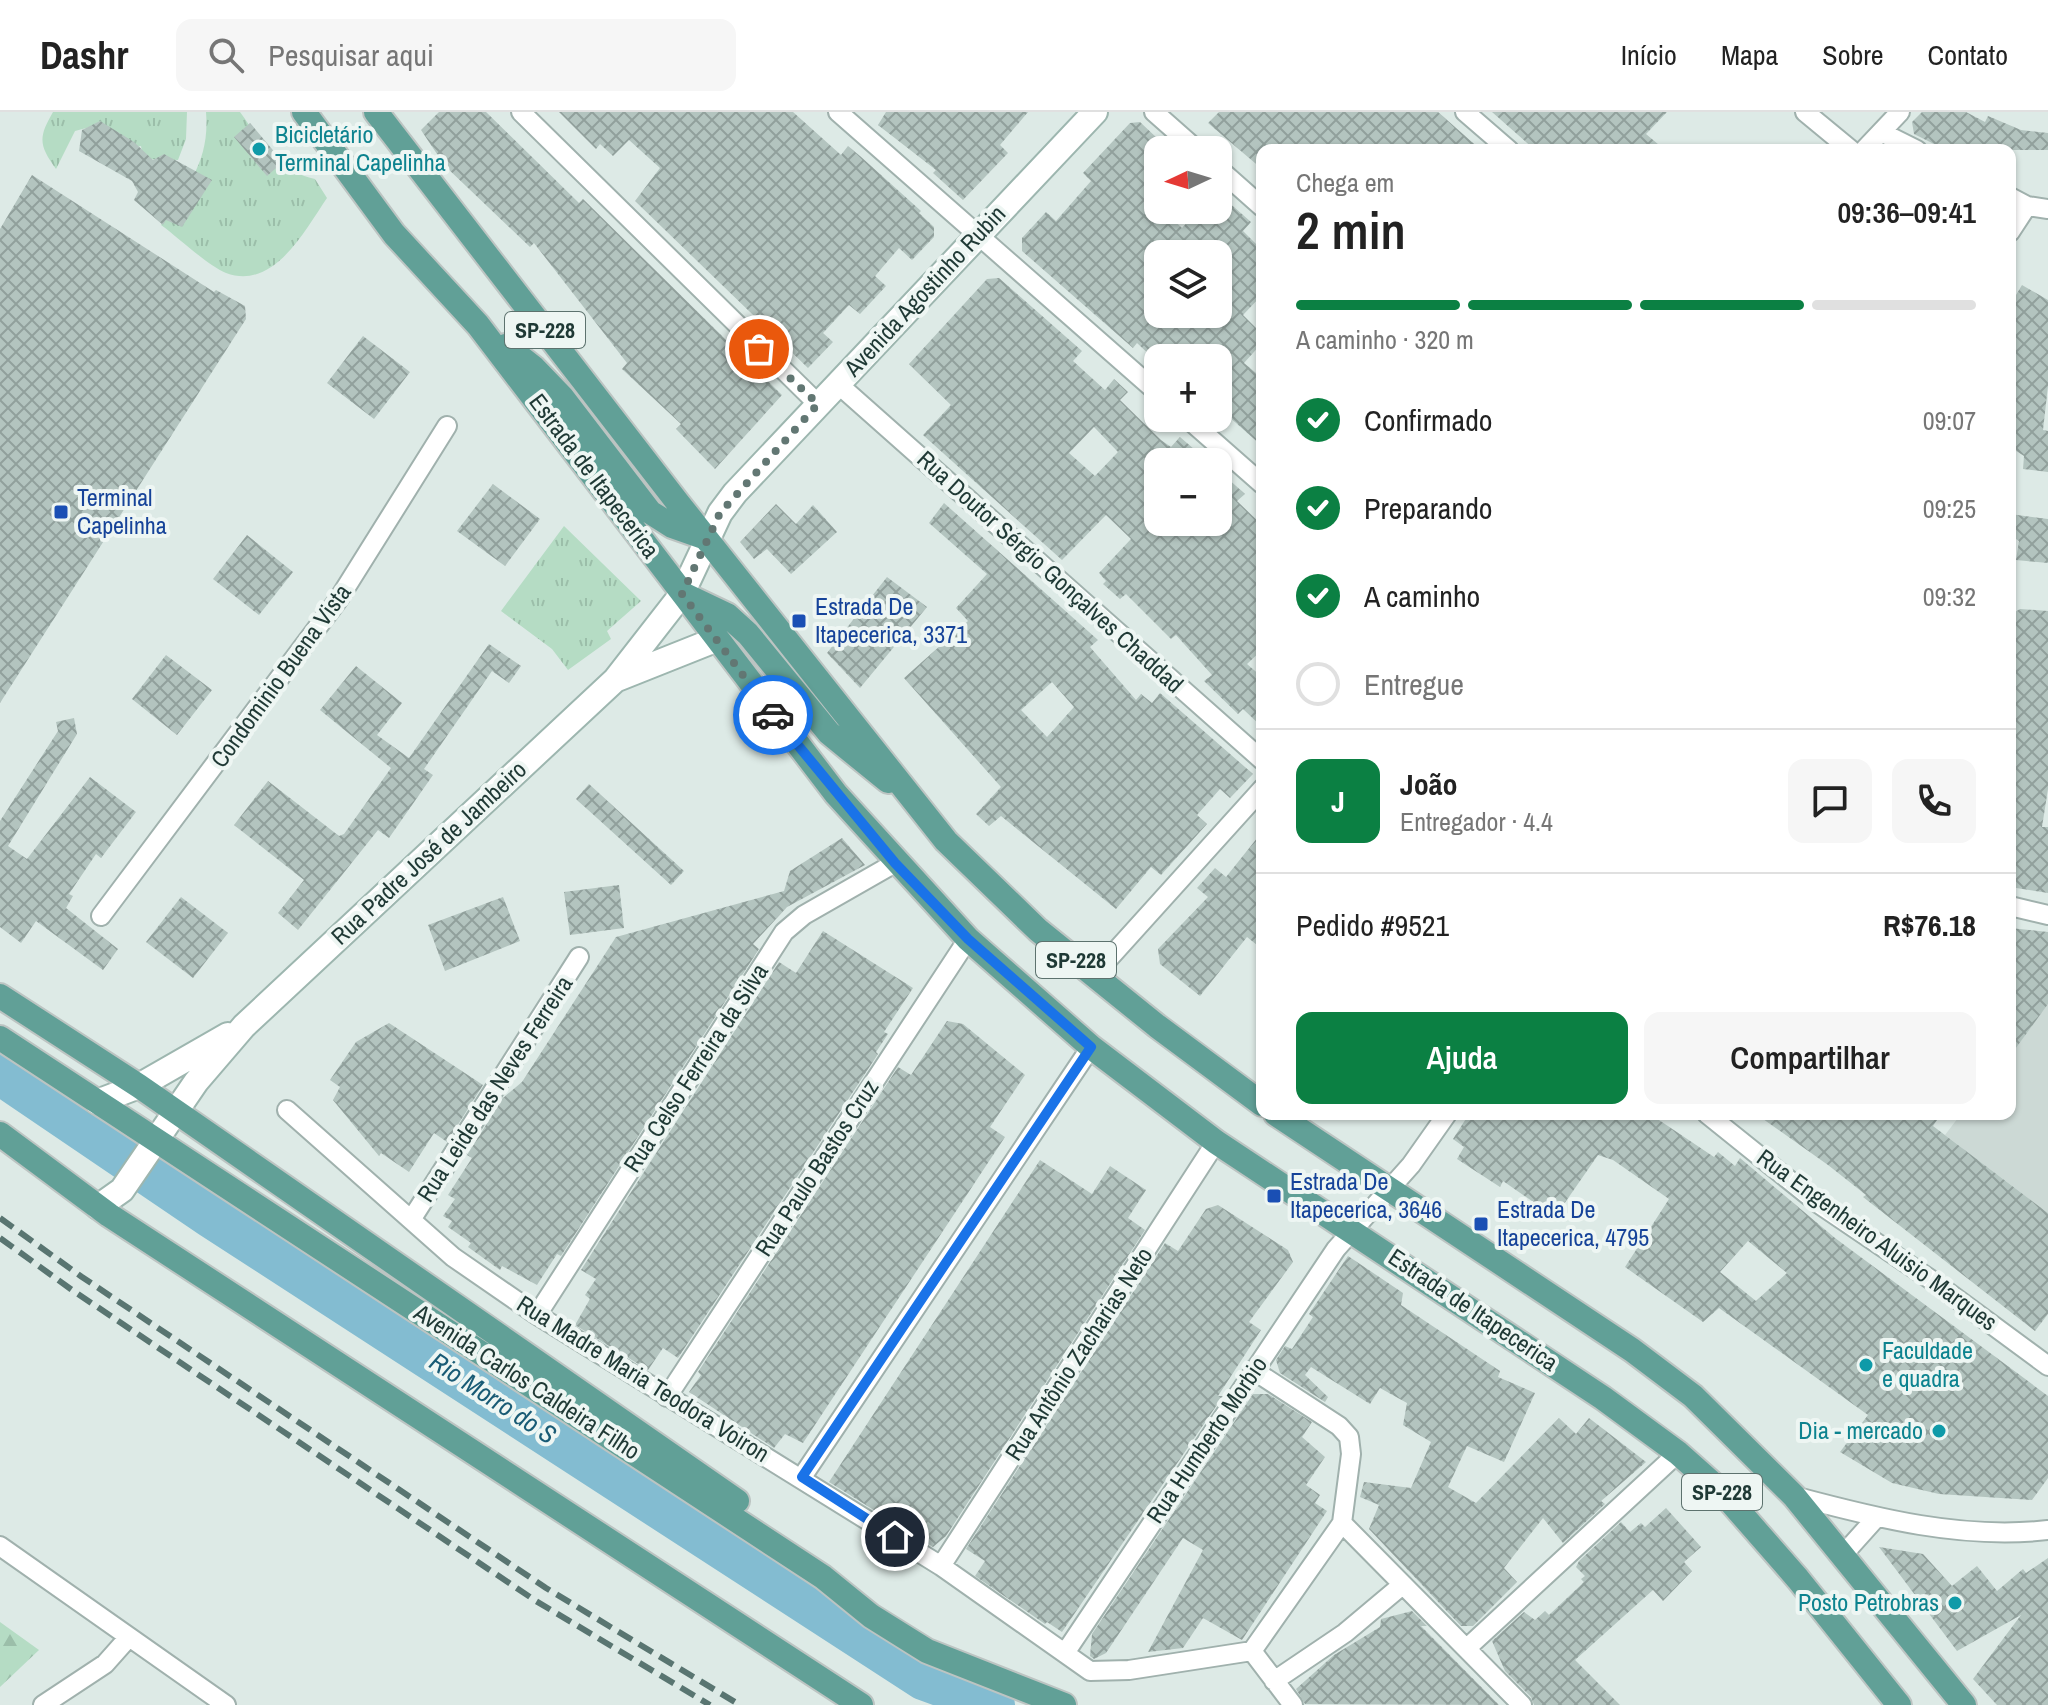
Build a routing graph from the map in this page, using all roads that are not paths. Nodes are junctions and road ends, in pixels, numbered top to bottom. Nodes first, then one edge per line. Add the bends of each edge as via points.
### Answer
1 (304, 112) edge
2 (376, 112) edge
3 (521, 112) edge
4 (838, 112) edge
5 (1095, 112) edge
6 (1154, 112) edge
7 (1465, 112) edge
8 (1805, 112) edge
9 (1900, 112) edge
10 (1883, 133) junction
11 (1181, 136) edge
12 (1502, 144) edge
13 (1844, 144) edge
14 (1871, 144) edge
15 (1905, 144) edge
16 (1232, 180) edge
17 (1256, 202) edge
18 (2018, 202) edge
19 (2048, 209) edge
20 (979, 235) junction
21 (478, 325) junction
22 (1144, 381) edge
23 (838, 384) junction
24 (818, 404) junction
25 (447, 426) dead end
26 (1203, 432) edge
27 (1256, 479) edge
28 (709, 539) junction
29 (682, 594) junction
30 (715, 640) junction
31 (615, 680) junction
32 (1256, 755) edge
33 (910, 796) junction
34 (1256, 796) edge
35 (895, 863) junction
36 (2016, 907) edge
37 (2048, 915) edge
38 (101, 916) dead end
39 (968, 939) junction
40 (579, 957) dead end
41 (1094, 975) junction
42 (0, 996) edge
43 (244, 1026) junction
44 (0, 1038) edge
45 (1091, 1047) junction
46 (139, 1086) junction
47 (1256, 1099) edge
48 (97, 1102) junction
49 (287, 1110) dead end
50 (175, 1111) junction
51 (1285, 1120) edge
52 (1443, 1120) edge
53 (1714, 1120) edge
54 (0, 1134) edge
55 (1216, 1142) junction
56 (151, 1145) junction
57 (1387, 1189) junction
58 (98, 1207) junction
59 (411, 1220) junction
60 (1351, 1229) junction
61 (537, 1315) junction
62 (2048, 1366) edge
63 (1253, 1370) junction
64 (667, 1397) junction
65 (1678, 1453) junction
66 (802, 1477) junction
67 (1794, 1496) junction
68 (1876, 1518) junction
69 (1342, 1523) junction
70 (2048, 1530) edge
71 (0, 1546) edge
72 (1841, 1557) junction
73 (941, 1566) junction
74 (823, 1577) junction
75 (1401, 1586) junction
76 (129, 1637) junction
77 (1467, 1648) junction
78 (1252, 1651) junction
79 (1065, 1653) junction
80 (1274, 1681) junction
81 (43, 1705) edge
82 (226, 1705) edge
83 (861, 1705) edge
84 (1064, 1705) edge
85 (1293, 1705) edge
86 (1522, 1705) edge
87 (1899, 1705) edge
88 (1964, 1705) edge

1 - 21 main road, Estrada de Itapecerica / SP-228 via 394,234
2 - 28 main road, Estrada de Itapecerica / SP-228
3 - 24 street
4 - 20 street
5 - 20 main road, Avenida Agostinho Rubin
6 - 11 street
7 - 12 street
8 - 13 street
9 - 10 street
10 - 14 street
10 - 15 street
16 - 17 street
18 - 19 street
20 - 22 street
20 - 23 main road, Avenida Agostinho Rubin
21 - 28 main road via 562,397 650,512
21 - 29 main road, Estrada de Itapecerica / SP-228
23 - 24 main road, Avenida Agostinho Rubin
23 - 32 street, Rua Doutor Sérgio Gonçalves Chaddad
24 - 28 main road, Avenida Agostinho Rubin via 735,493
25 - 38 street, Condominio Buena Vista via 338,600
26 - 27 street
28 - 29 main road, Avenida Agostinho Rubin
28 - 33 main road, Estrada de Itapecerica / SP-228
29 - 30 main road, Estrada de Itapecerica / SP-228
29 - 31 main road, Rua Padre José de Jambeiro
29 - 33 main road via 727,615 829,733
30 - 31 main road, Rua Padre José de Jambeiro
30 - 35 main road, Estrada de Itapecerica / SP-228
31 - 43 main road, Rua Padre José de Jambeiro
33 - 41 main road, Estrada de Itapecerica / SP-228 via 946,841 1038,930
34 - 41 street
35 - 39 main road, Estrada de Itapecerica / SP-228
35 - 61 street, Rua Celso Ferreira da Silva via 784,932
36 - 37 street
39 - 45 main road, Estrada de Itapecerica / SP-228
39 - 64 street, Rua Paulo Bastos Cruz
40 - 59 street, Rua Leide das Neves Ferreira
41 - 47 main road, Estrada de Itapecerica / SP-228
42 - 46 main road
43 - 46 main road, Rua Padre José de Jambeiro
43 - 50 main road, Rua Padre José de Jambeiro
44 - 48 main road, Avenida Carlos Caldeira Filho
45 - 55 main road, Estrada de Itapecerica / SP-228
45 - 66 street
46 - 48 main road, Rua Padre José de Jambeiro
46 - 50 main road
48 - 56 main road, Avenida Carlos Caldeira Filho
49 - 59 street, Rua Madre Maria Teodora Voiron
50 - 56 main road, Rua Padre José de Jambeiro
50 - 74 main road via 738,1502
51 - 57 main road, SP-228
52 - 57 street, Rua Humberto Morbio
53 - 62 street, Rua Engenheiro Aluisio Marques via 1819,1204
54 - 58 main road
55 - 60 main road, Estrada de Itapecerica / SP-228
55 - 73 street, Rua Antônio Zacharias Neto
56 - 58 main road, Rua Padre José de Jambeiro via 122,1190
56 - 74 main road, Avenida Carlos Caldeira Filho
57 - 60 street, Rua Humberto Morbio
57 - 67 main road, SP-228 via 1693,1396
58 - 83 main road
59 - 61 street, Rua Madre Maria Teodora Voiron via 453,1257
60 - 63 street, Rua Humberto Morbio
60 - 65 main road, Estrada de Itapecerica / SP-228
61 - 64 street, Rua Madre Maria Teodora Voiron
63 - 69 street via 1349,1437
63 - 79 street, Rua Humberto Morbio
64 - 66 street, Rua Madre Maria Teodora Voiron
65 - 77 street
65 - 87 main road, Estrada de Itapecerica / SP-228 via 1733,1504
66 - 73 street, Rua Madre Maria Teodora Voiron
67 - 68 street
67 - 72 main road, SP-228
68 - 70 street via 1970,1530
68 - 72 street
69 - 75 street
69 - 78 street
71 - 76 street
72 - 88 main road, SP-228
73 - 79 street, Rua Madre Maria Teodora Voiron
74 - 84 main road, Avenida Carlos Caldeira Filho via 927,1651
75 - 77 street
75 - 80 street via 1345,1633
76 - 81 street via 105,1664
76 - 82 street
77 - 86 street
78 - 79 street, Rua Madre Maria Teodora Voiron via 1095,1672
78 - 80 street
80 - 85 street

